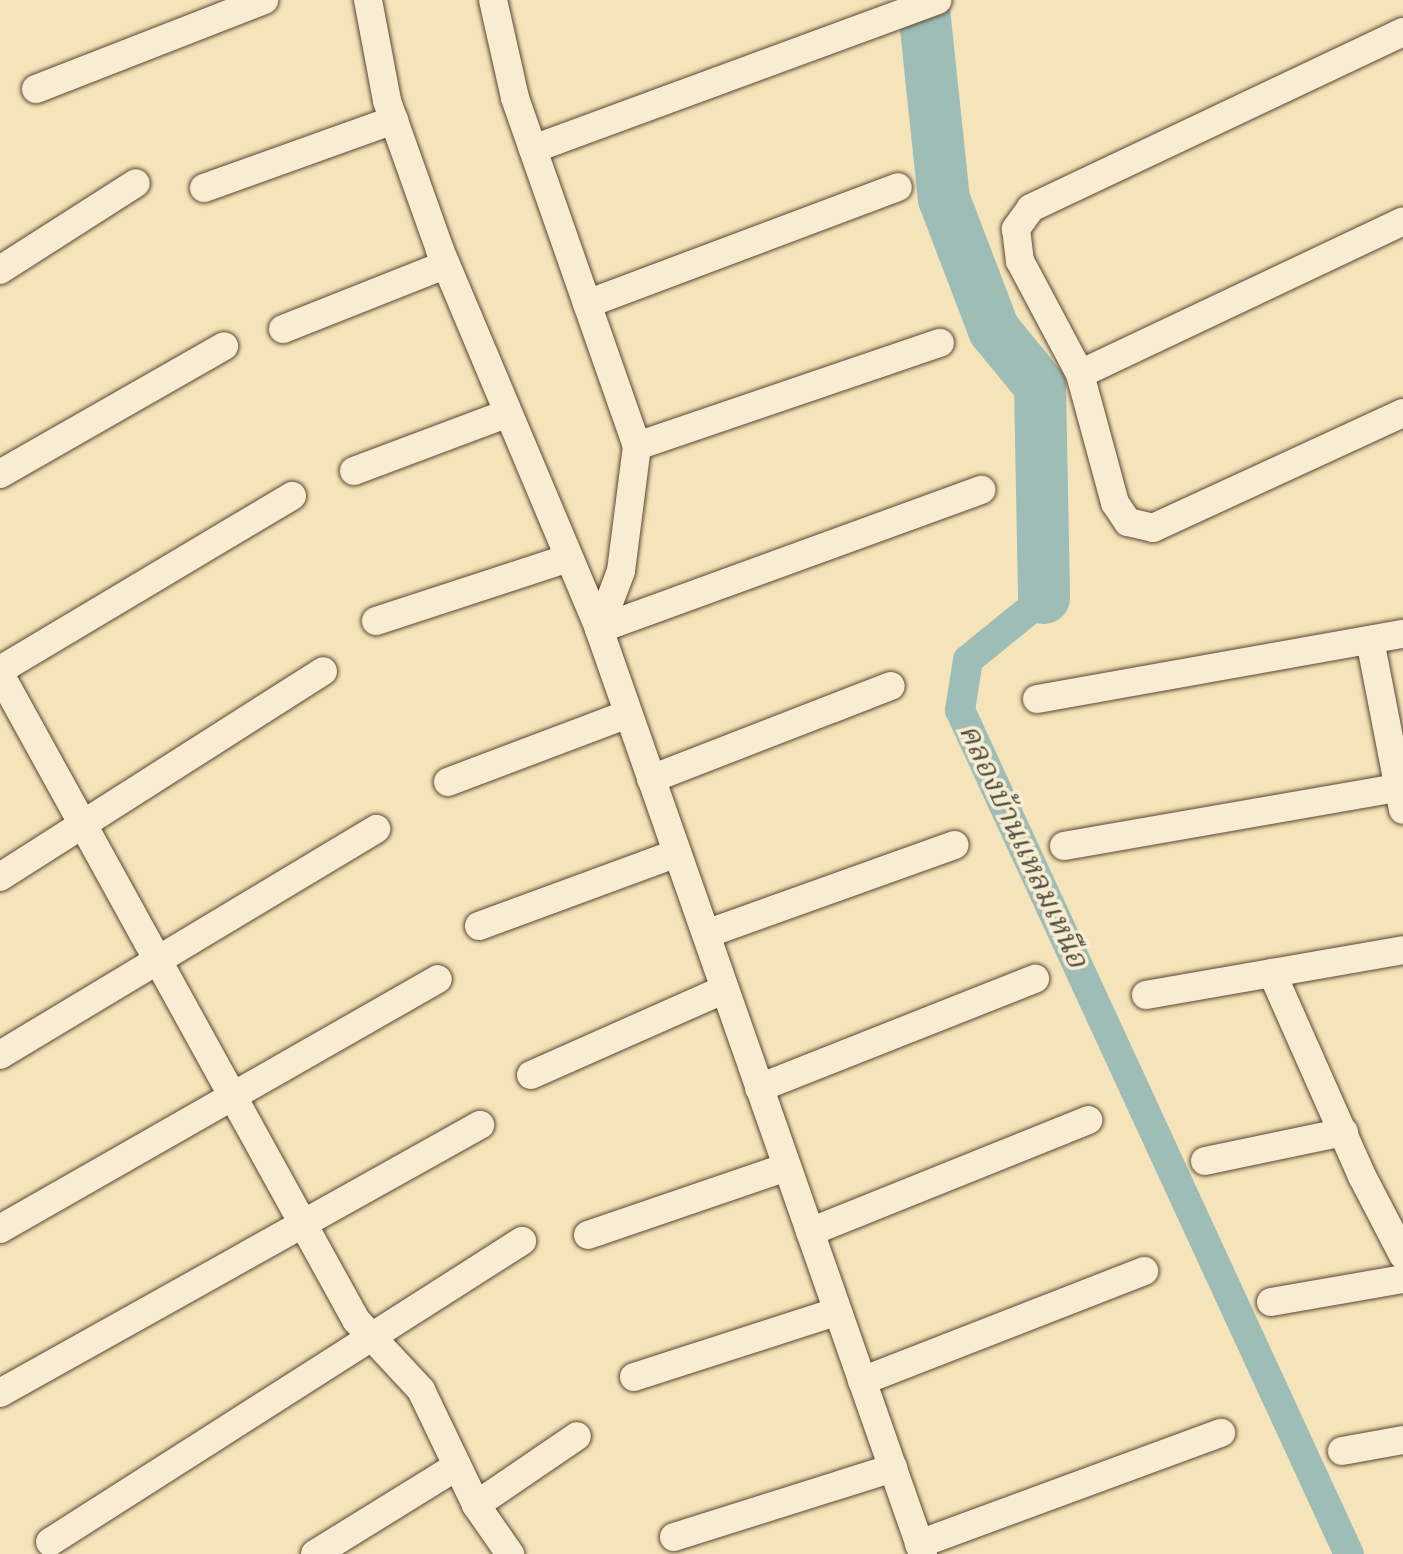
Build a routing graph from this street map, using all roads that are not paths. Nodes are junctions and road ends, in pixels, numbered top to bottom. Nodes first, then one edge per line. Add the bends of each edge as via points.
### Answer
1 (264, 0) edge
2 (368, 0) edge
3 (493, 0) edge
4 (937, 0) edge
5 (1403, 32) edge
6 (36, 89) dead end
7 (394, 120) junction
8 (533, 149) junction
9 (136, 183) dead end
10 (898, 187) dead end
11 (204, 188) dead end
12 (1403, 221) edge
13 (445, 265) junction
14 (0, 270) edge
15 (587, 304) junction
16 (283, 329) dead end
17 (940, 343) dead end
18 (224, 346) dead end
19 (1080, 374) junction
20 (1403, 413) edge
21 (506, 414) junction
22 (637, 446) junction
23 (354, 471) dead end
24 (0, 474) edge
25 (981, 490) dead end
26 (292, 496) dead end
27 (566, 559) junction
28 (376, 621) dead end
29 (599, 629) junction
30 (1403, 634) edge
31 (1370, 640) junction
32 (323, 671) dead end
33 (0, 672) edge
34 (891, 686) dead end
35 (1037, 699) dead end
36 (628, 714) junction
37 (651, 779) junction
38 (448, 782) dead end
39 (1402, 795) edge
40 (84, 824) junction
41 (376, 829) dead end
42 (955, 845) dead end
43 (1064, 846) dead end
44 (677, 853) junction
45 (0, 877) edge
46 (479, 926) dead end
47 (706, 934) junction
48 (1403, 950) edge
49 (159, 959) junction
50 (1272, 973) junction
51 (438, 979) dead end
52 (1035, 979) dead end
53 (725, 989) junction
54 (1146, 995) dead end
55 (0, 1055) edge
56 (531, 1075) dead end
57 (759, 1088) junction
58 (235, 1095) junction
59 (1088, 1120) dead end
60 (480, 1125) dead end
61 (1344, 1132) junction
62 (1205, 1161) dead end
63 (787, 1167) junction
64 (304, 1223) junction
65 (0, 1229) edge
66 (810, 1232) junction
67 (588, 1235) dead end
68 (522, 1241) dead end
69 (1403, 1255) edge
70 (1144, 1271) dead end
71 (1403, 1279) edge
72 (1271, 1302) dead end
73 (838, 1311) junction
74 (372, 1337) junction
75 (634, 1377) dead end
76 (862, 1381) junction
77 (0, 1393) edge
78 (1221, 1433) dead end
79 (577, 1436) dead end
80 (1403, 1440) edge
81 (1342, 1451) dead end
82 (456, 1467) junction
83 (893, 1468) junction
84 (476, 1505) junction
85 (674, 1537) dead end
86 (50, 1542) dead end
87 (921, 1549) edge
88 (315, 1554) edge
89 (510, 1554) edge

1 - 6 street
2 - 7 street
3 - 8 street
4 - 8 street
5 - 19 street via 1031,208 1016,229 1020,261
7 - 11 street
7 - 13 street
8 - 15 street
9 - 14 street
10 - 15 street
12 - 19 street
13 - 16 street
13 - 21 street
15 - 22 street
17 - 22 street
18 - 24 street
19 - 20 street via 1115,503 1128,522 1153,528
21 - 23 street
21 - 27 street
22 - 29 street via 621,571
25 - 29 street
26 - 33 street
27 - 28 street
27 - 29 street
29 - 36 street
30 - 31 street
31 - 35 street
31 - 39 street
32 - 40 street
33 - 40 street
34 - 37 street
36 - 37 street
36 - 38 street
37 - 44 street
39 - 43 street
40 - 45 street
40 - 49 street
41 - 49 street
42 - 47 street
44 - 46 street
44 - 47 street
47 - 53 street
48 - 50 street
49 - 55 street
49 - 58 street
50 - 54 street
50 - 61 street
51 - 58 street
52 - 57 street
53 - 56 street
53 - 57 street
57 - 63 street
58 - 64 street
58 - 65 street
59 - 66 street
60 - 64 street
61 - 62 street
61 - 69 street
63 - 66 street
63 - 67 street
64 - 74 street via 356,1320
64 - 77 street
66 - 73 street
68 - 74 street
70 - 76 street
71 - 72 street
73 - 75 street
73 - 76 street
74 - 82 street via 421,1390
74 - 86 street
76 - 83 street
78 - 87 street
79 - 84 street
80 - 81 street
82 - 84 street
82 - 88 street
83 - 85 street
83 - 87 street
84 - 89 street

